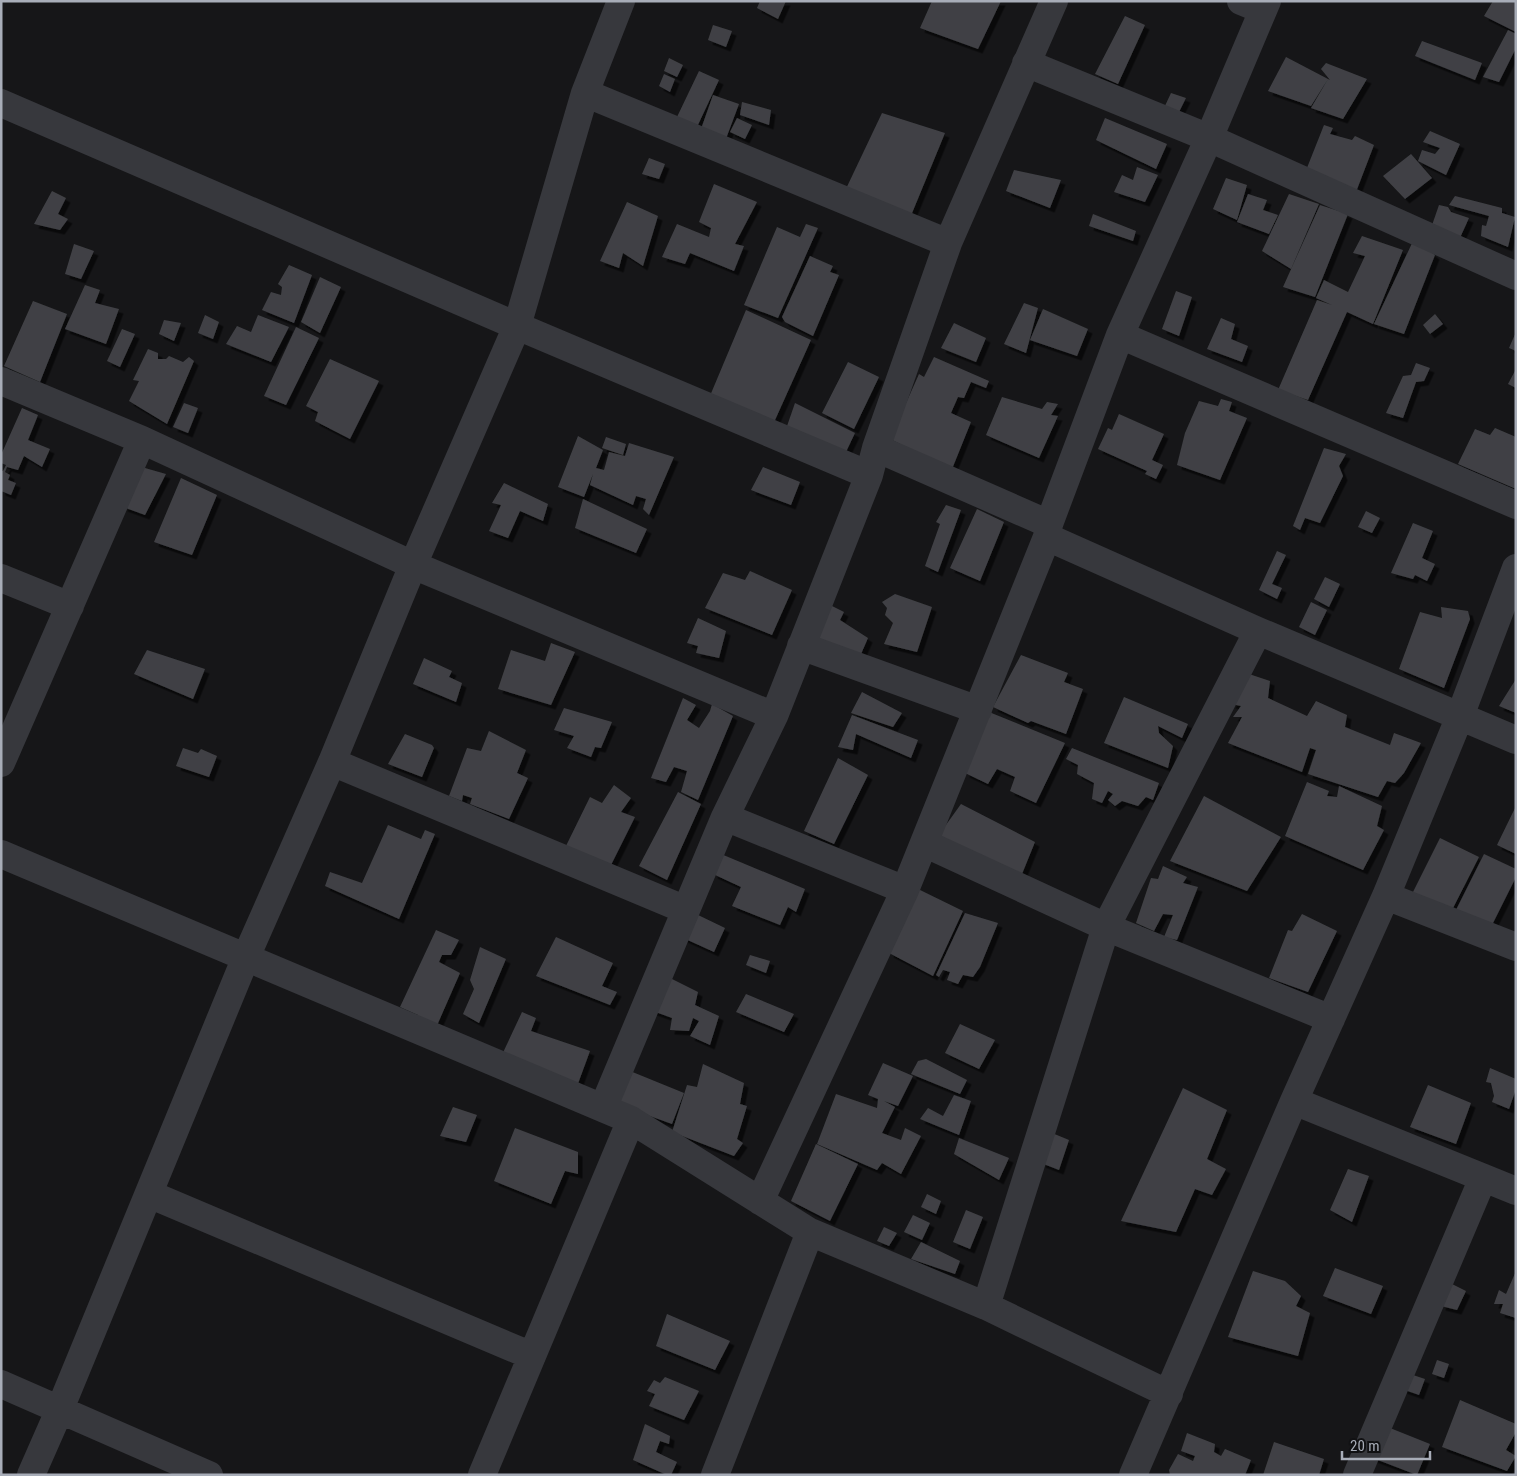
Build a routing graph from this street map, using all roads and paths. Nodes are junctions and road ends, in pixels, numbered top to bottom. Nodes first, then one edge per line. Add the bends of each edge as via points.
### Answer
1 (621, 1) edge
2 (1054, 1) edge
3 (1257, 4) edge
4 (1026, 63) junction
5 (585, 93) junction
6 (1, 103) edge
7 (1208, 138) junction
8 (948, 243) junction
9 (1516, 276) edge
10 (517, 326) junction
11 (1120, 335) junction
12 (1, 381) edge
13 (142, 440) junction
14 (876, 448) junction
15 (869, 475) junction
16 (1516, 505) edge
17 (1048, 531) junction
18 (413, 565) junction
19 (1516, 568) edge
20 (1, 578) edge
21 (70, 606) junction
22 (1258, 631) junction
23 (801, 646) junction
24 (978, 710) junction
25 (774, 716) junction
26 (1460, 716) junction
27 (1516, 740) edge
28 (332, 762) junction
29 (1, 763) edge
30 (725, 817) junction
31 (924, 843) junction
32 (1, 854) edge
33 (905, 890) junction
34 (1386, 896) junction
35 (686, 910) junction
36 (1106, 927) junction
37 (1516, 947) edge
38 (246, 957) junction
39 (1331, 1019) junction
40 (1294, 1101) junction
41 (603, 1108) junction
42 (630, 1120) junction
43 (1483, 1178) junction
44 (1516, 1192) edge
45 (149, 1194) junction
46 (760, 1202) junction
47 (810, 1232) junction
48 (986, 1306) junction
49 (532, 1356) junction
50 (1, 1384) edge
51 (1169, 1394) junction
52 (60, 1409) junction
53 (31, 1475) edge
54 (209, 1475) edge
55 (482, 1475) edge
56 (715, 1475) edge
57 (1134, 1475) edge
58 (1357, 1475) edge

1 - 5 street
2 - 4 street
3 - 7 street
4 - 7 street
4 - 8 street
5 - 8 street
5 - 10 street
6 - 10 street
7 - 9 street
7 - 11 street
8 - 14 street
10 - 15 street
10 - 18 street
11 - 16 street
11 - 17 street
12 - 13 street
13 - 18 street
13 - 21 street
14 - 15 street
14 - 17 street
15 - 23 street
17 - 22 street
17 - 24 street
18 - 25 street
18 - 28 street
19 - 26 street
20 - 21 street
21 - 29 street
22 - 26 street
22 - 36 street
23 - 24 street
23 - 25 street
24 - 31 street
25 - 30 street
26 - 27 street
26 - 34 street
28 - 35 street
28 - 38 street
30 - 33 street
30 - 35 street
31 - 33 street
31 - 36 street
32 - 38 street
33 - 46 street
34 - 37 street
34 - 39 street
35 - 41 street
36 - 39 street
36 - 48 street
38 - 41 street
38 - 45 street
39 - 40 street
40 - 43 street
40 - 51 street
41 - 42 street
42 - 46 street
42 - 49 street
43 - 44 street
43 - 58 street
45 - 49 street
45 - 52 street
46 - 47 street
47 - 48 street
47 - 56 street
48 - 51 street
49 - 55 street
50 - 52 street
51 - 57 street
52 - 53 street
52 - 54 street

